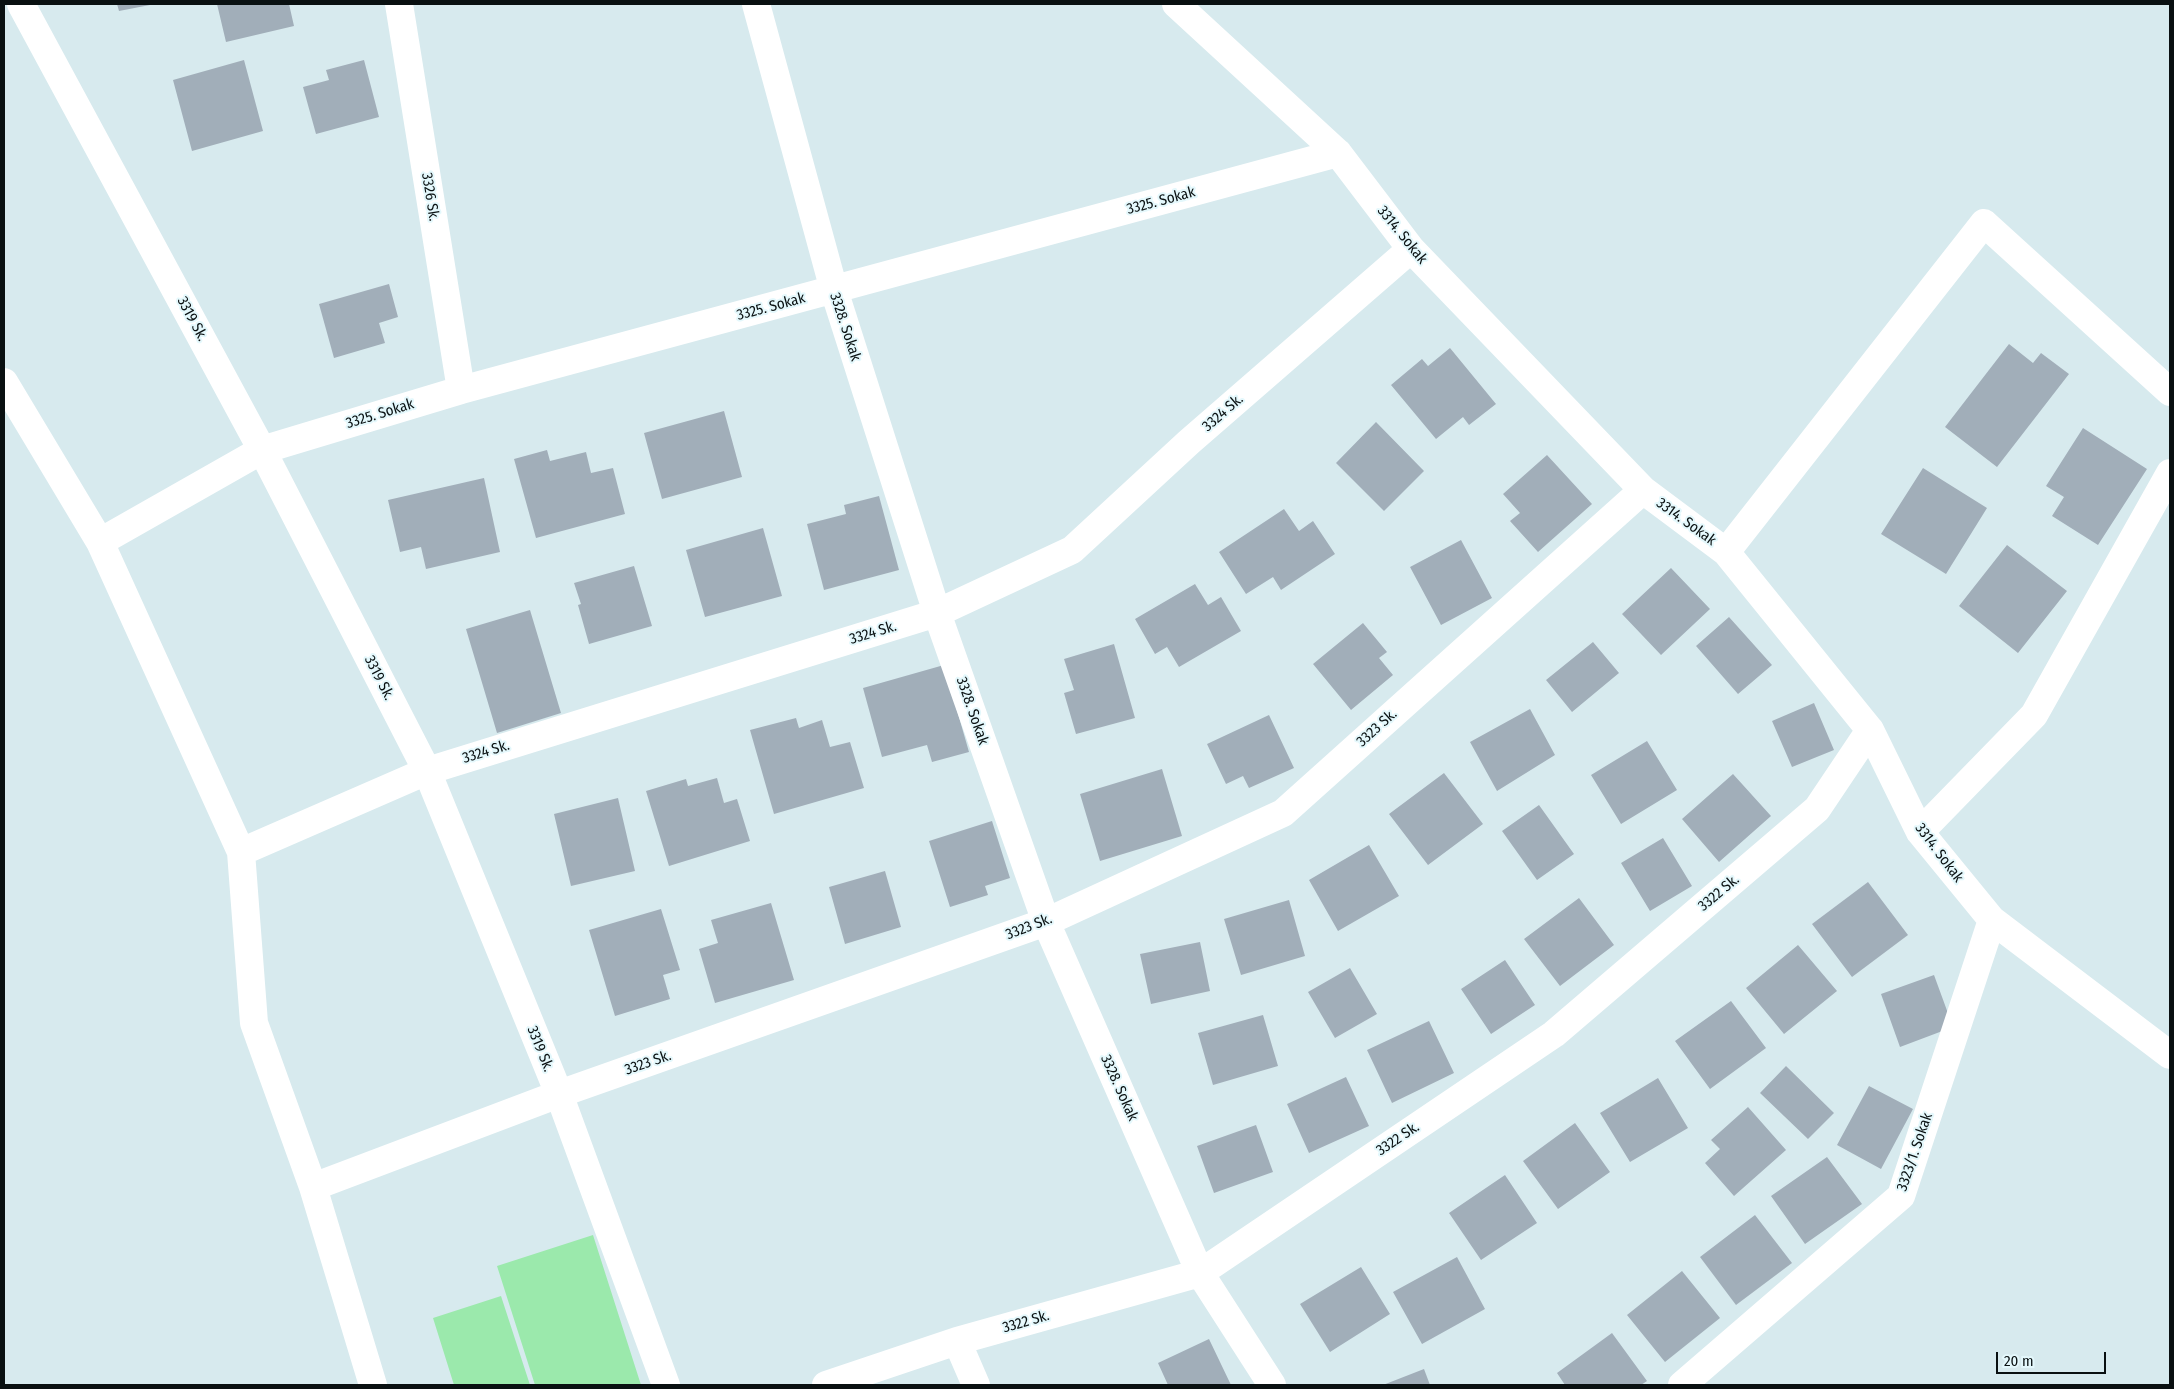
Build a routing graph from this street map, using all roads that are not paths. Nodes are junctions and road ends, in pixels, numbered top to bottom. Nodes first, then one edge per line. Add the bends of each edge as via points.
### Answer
1 (21, 4) edge
2 (399, 4) edge
3 (756, 4) edge
4 (1176, 4) edge
5 (1338, 153) junction
6 (1411, 249) junction
7 (834, 290) junction
8 (4, 382) edge
9 (461, 390) junction
10 (2170, 392) edge
11 (262, 450) junction
12 (2170, 474) edge
13 (1643, 490) junction
14 (100, 542) junction
15 (1726, 552) junction
16 (937, 613) junction
17 (1870, 730) junction
18 (427, 771) junction
19 (1920, 832) junction
20 (241, 852) junction
21 (1992, 920) junction
22 (1046, 922) junction
23 (2170, 1055) edge
24 (559, 1094) junction
25 (314, 1187) junction
26 (1200, 1274) junction
27 (957, 1341) junction
28 (373, 1385) edge
29 (666, 1385) edge
30 (826, 1385) edge
31 (976, 1385) edge
32 (1272, 1385) edge
33 (1682, 1385) edge

1 - 11 street, 3319 Sk.
2 - 9 street, 3326 Sk.
3 - 7 street, 3328. Sokak
4 - 5 street, 3314. Sokak
5 - 6 street, 3314. Sokak
5 - 7 street, 3325. Sokak
6 - 13 street, 3314. Sokak
6 - 16 street, 3324 Sk. via 1189,442 1072,550
7 - 9 street, 3325. Sokak
7 - 16 street, 3328. Sokak
8 - 14 street
9 - 11 street, 3325. Sokak
10 - 15 street via 1984,223
11 - 14 street, 3325. Sokak
11 - 18 street, 3319 Sk.
12 - 19 street via 2034,715
13 - 15 street, 3314. Sokak
13 - 22 street, 3323 Sk. via 1283,813
14 - 20 street
15 - 17 street, 3314. Sokak
16 - 18 street, 3324 Sk.
16 - 22 street, 3328. Sokak
17 - 19 street, 3314. Sokak
17 - 26 street, 3322 Sk. via 1817,809 1554,1034
18 - 20 street, 3324 Sk.
18 - 24 street, 3319 Sk.
19 - 21 street, 3314. Sokak
20 - 25 street via 254,1023
21 - 23 street, 3314. Sokak
21 - 33 street, 3323/1. Sokak via 1902,1196
22 - 24 street, 3323 Sk.
22 - 26 street, 3328. Sokak
24 - 25 street, 3323 Sk.
24 - 29 street, 3319 Sk.
25 - 28 street
26 - 27 street, 3322 Sk.
26 - 32 street, 3328. Sokak
27 - 30 street, 3322 Sk.
27 - 31 street

